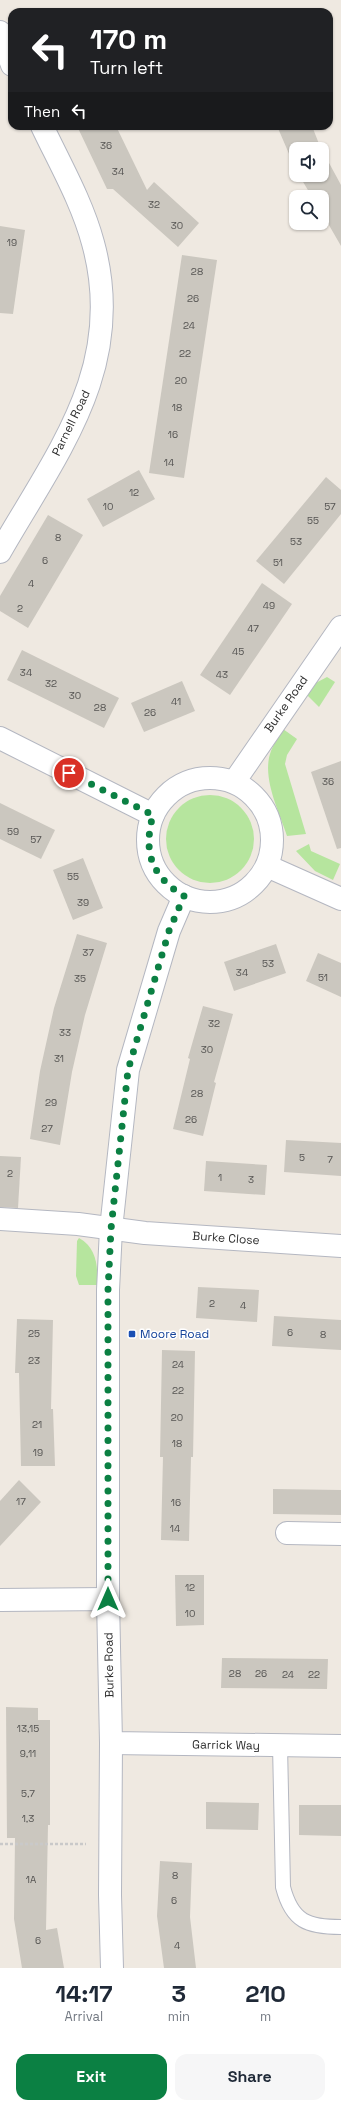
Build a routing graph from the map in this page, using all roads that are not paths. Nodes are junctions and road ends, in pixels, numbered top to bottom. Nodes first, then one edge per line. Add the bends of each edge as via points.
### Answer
1 (0, 32) edge
2 (6, 58) edge
3 (44, 130) edge
4 (0, 552) edge
5 (341, 627) edge
6 (0, 738) edge
7 (234, 782) junction
8 (153, 815) junction
9 (267, 866) junction
10 (184, 896) junction
11 (341, 899) edge
12 (0, 1219) edge
13 (111, 1229) junction
14 (341, 1246) edge
15 (287, 1533) dead end
16 (341, 1534) edge
17 (108, 1599) junction
18 (0, 1600) edge
19 (111, 1743) junction
20 (280, 1745) junction
21 (341, 1746) edge
22 (341, 1927) edge
23 (112, 1968) edge

1 - 2 street
3 - 4 street, Parnell Road via 93,242 101,290 101,336 97,359 80,410
5 - 7 street, Burke Road
6 - 8 street
7 - 8 street via 215,778 196,780 178,786 163,799
7 - 9 street via 260,802 268,817 272,833 272,850
8 - 10 street via 148,834 149,853 156,871 168,886
9 - 10 street via 258,880 246,891 231,898 216,902 199,901
9 - 11 street
10 - 13 street, Burke Road via 169,931 128,1070
12 - 13 street via 78,1224
13 - 14 street, Burke Close
13 - 17 street, Burke Road via 108,1290
15 - 16 street
17 - 18 street
17 - 19 street, Burke Road
19 - 20 street, Garrick Way
19 - 23 street, Burke Road
20 - 21 street, Garrick Way
20 - 22 lane via 283,1887 287,1902 306,1922 318,1926

